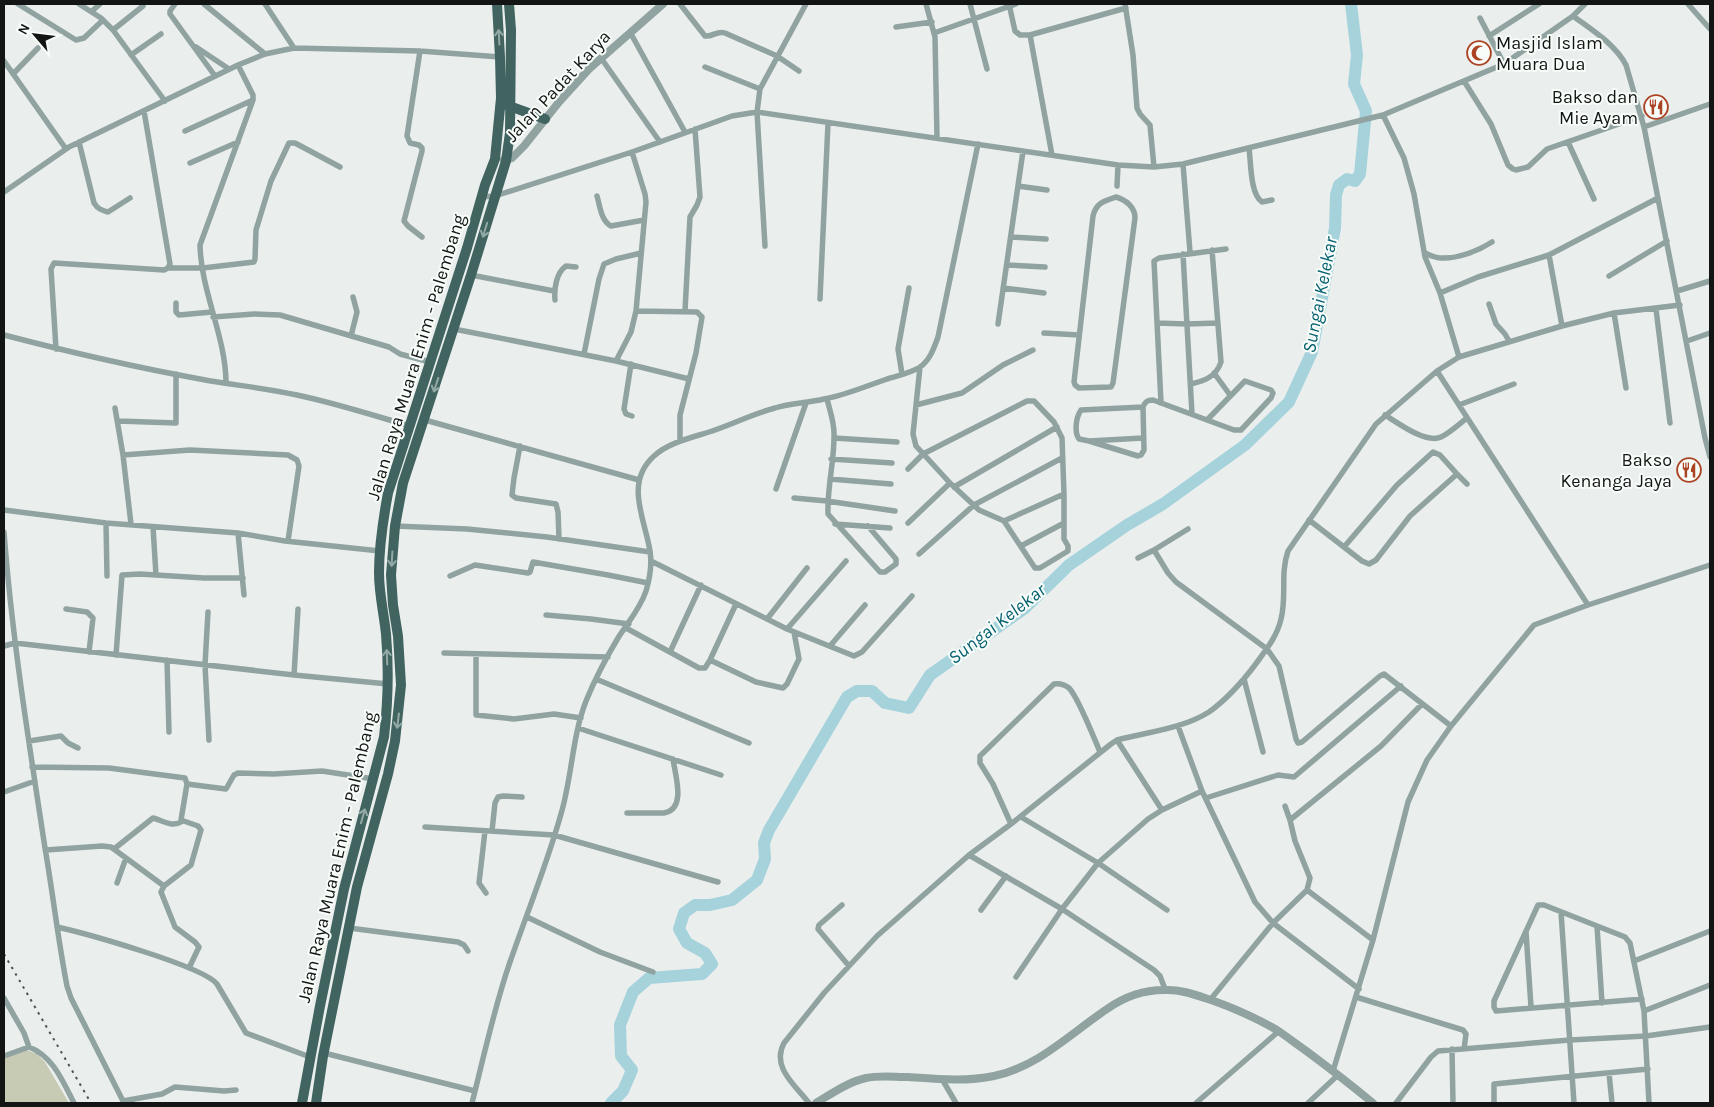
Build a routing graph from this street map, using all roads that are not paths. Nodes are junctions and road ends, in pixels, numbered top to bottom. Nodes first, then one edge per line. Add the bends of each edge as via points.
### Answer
1 (18, 4) edge
2 (79, 4) edge
3 (100, 4) edge
4 (175, 4) edge
5 (204, 4) edge
6 (265, 4) edge
7 (497, 4) edge
8 (509, 4) edge
9 (663, 4) edge
10 (680, 4) edge
11 (806, 4) edge
12 (926, 4) edge
13 (970, 4) edge
14 (1538, 4) edge
15 (1585, 4) edge
16 (1688, 4) edge
17 (1012, 5) edge
18 (143, 6) dead end
19 (1126, 6) edge
20 (92, 11) junction
21 (1574, 16) junction
22 (974, 18) junction
23 (1480, 18) dead end
24 (103, 20) junction
25 (932, 22) junction
26 (896, 27) dead end
27 (1710, 29) edge
28 (113, 30) junction
29 (630, 32) junction
30 (934, 33) junction
31 (160, 34) dead end
32 (1030, 35) junction
33 (1489, 36) junction
34 (192, 44) junction
35 (38, 48) dead end
36 (294, 48) junction
37 (420, 51) junction
38 (265, 54) junction
39 (132, 55) junction
40 (777, 56) junction
41 (500, 58) junction
42 (601, 58) junction
43 (4, 61) edge
44 (1504, 64) junction
45 (238, 65) junction
46 (705, 66) dead end
47 (229, 69) junction
48 (987, 69) dead end
49 (799, 71) dead end
50 (13, 74) junction
51 (215, 76) junction
52 (1464, 81) junction
53 (760, 89) junction
54 (253, 100) junction
55 (164, 101) junction
56 (505, 104) junction
57 (1710, 104) edge
58 (144, 111) junction
59 (757, 112) junction
60 (1380, 115) junction
61 (1642, 116) junction
62 (545, 119) junction
63 (828, 123) junction
64 (1644, 127) junction
65 (696, 128) junction
66 (185, 131) dead end
67 (685, 132) junction
68 (937, 138) junction
69 (79, 142) junction
70 (238, 142) junction
71 (660, 142) junction
72 (1568, 142) junction
73 (978, 144) junction
74 (1249, 148) junction
75 (66, 149) junction
76 (1023, 151) junction
77 (632, 152) junction
78 (1052, 155) junction
79 (495, 159) junction
80 (506, 161) junction
81 (190, 163) dead end
82 (1183, 164) junction
83 (1118, 165) junction
84 (340, 167) dead end
85 (1154, 167) junction
86 (1018, 186) junction
87 (1046, 190) dead end
88 (1117, 191) junction
89 (4, 192) edge
90 (495, 196) junction
91 (597, 196) dead end
92 (482, 197) junction
93 (130, 198) dead end
94 (1658, 198) junction
95 (1594, 199) dead end
96 (1272, 200) dead end
97 (644, 220) junction
98 (422, 237) dead end
99 (1011, 237) junction
100 (1046, 239) dead end
101 (1667, 241) junction
102 (1492, 242) dead end
103 (765, 246) dead end
104 (1226, 249) dead end
105 (1212, 250) junction
106 (1190, 252) junction
107 (642, 253) junction
108 (1424, 253) junction
109 (1183, 254) junction
110 (1549, 255) junction
111 (462, 262) junction
112 (1007, 265) junction
113 (576, 267) dead end
114 (1045, 267) dead end
115 (168, 268) junction
116 (203, 268) junction
117 (473, 271) junction
118 (1609, 276) dead end
119 (1710, 281) edge
120 (909, 288) dead end
121 (1003, 288) junction
122 (554, 291) junction
123 (1678, 291) junction
124 (1044, 293) dead end
125 (1440, 294) junction
126 (353, 297) dead end
127 (820, 299) dead end
128 (555, 300) dead end
129 (176, 302) dead end
130 (1489, 304) dead end
131 (1680, 305) junction
132 (1656, 308) junction
133 (636, 311) junction
134 (685, 311) junction
135 (1614, 313) junction
136 (213, 314) junction
137 (1218, 322) junction
138 (1157, 323) junction
139 (998, 324) dead end
140 (1187, 324) junction
141 (1562, 326) junction
142 (454, 329) junction
143 (1044, 333) dead end
144 (1710, 333) edge
145 (1079, 335) junction
146 (4, 336) edge
147 (351, 336) junction
148 (1687, 341) junction
149 (1509, 342) junction
150 (56, 349) junction
151 (1032, 350) dead end
152 (584, 354) junction
153 (1459, 357) junction
154 (616, 361) junction
155 (430, 362) junction
156 (631, 364) junction
157 (920, 367) junction
158 (1437, 371) junction
159 (1214, 373) junction
160 (176, 374) junction
161 (902, 374) junction
162 (689, 379) junction
163 (226, 383) junction
164 (1191, 384) junction
165 (1514, 384) dead end
166 (1626, 388) dead end
167 (1230, 395) junction
168 (827, 399) junction
169 (806, 403) junction
170 (1161, 403) junction
171 (1459, 405) junction
172 (916, 406) junction
173 (1143, 407) junction
174 (115, 408) dead end
175 (1192, 414) junction
176 (1385, 415) junction
177 (632, 416) dead end
178 (1467, 418) junction
179 (424, 420) junction
180 (1207, 420) junction
181 (118, 421) junction
182 (1670, 423) dead end
183 (410, 426) junction
184 (1057, 427) junction
185 (834, 438) junction
186 (1143, 438) junction
187 (680, 441) junction
188 (1089, 441) junction
189 (897, 442) dead end
190 (520, 446) junction
191 (923, 454) junction
192 (123, 455) junction
193 (1710, 457) edge
194 (1062, 458) junction
195 (832, 459) junction
196 (892, 464) dead end
197 (908, 469) dead end
198 (1457, 474) junction
199 (830, 479) junction
200 (639, 480) junction
201 (891, 484) dead end
202 (1467, 484) dead end
203 (952, 485) junction
204 (776, 489) dead end
205 (1064, 494) junction
206 (794, 498) dead end
207 (827, 501) junction
208 (974, 505) junction
209 (4, 510) edge
210 (895, 511) dead end
211 (1309, 520) junction
212 (1004, 521) junction
213 (908, 522) dead end
214 (106, 523) junction
215 (1064, 523) junction
216 (131, 524) junction
217 (835, 524) junction
218 (395, 526) junction
219 (868, 526) junction
220 (153, 527) junction
221 (890, 528) dead end
222 (1188, 529) dead end
223 (4, 532) edge
224 (238, 534) junction
225 (559, 539) junction
226 (288, 541) junction
227 (1021, 546) junction
228 (1344, 547) junction
229 (1154, 550) junction
230 (380, 551) junction
231 (650, 552) junction
232 (919, 554) dead end
233 (1138, 558) dead end
234 (651, 561) junction
235 (846, 561) dead end
236 (1710, 565) edge
237 (807, 568) dead end
238 (156, 575) junction
239 (107, 576) dead end
240 (450, 576) dead end
241 (243, 578) junction
242 (648, 583) junction
243 (701, 586) junction
244 (244, 595) dead end
245 (912, 596) dead end
246 (736, 604) junction
247 (865, 605) dead end
248 (1588, 605) junction
249 (66, 609) dead end
250 (298, 609) dead end
251 (208, 612) dead end
252 (546, 615) dead end
253 (767, 619) junction
254 (628, 626) junction
255 (788, 629) junction
256 (794, 632) junction
257 (15, 643) junction
258 (4, 646) edge
259 (830, 646) junction
260 (1267, 649) junction
261 (89, 652) junction
262 (670, 652) junction
263 (444, 653) dead end
264 (476, 654) junction
265 (116, 655) junction
266 (608, 657) junction
267 (167, 660) junction
268 (710, 660) junction
269 (205, 665) junction
270 (294, 675) junction
271 (1244, 678) junction
272 (596, 679) junction
273 (388, 684) junction
274 (1401, 686) junction
275 (1422, 704) junction
276 (581, 718) junction
277 (1178, 726) junction
278 (1452, 726) junction
279 (578, 728) junction
280 (169, 732) dead end
281 (209, 740) dead end
282 (1118, 740) junction
283 (29, 741) junction
284 (749, 743) dead end
285 (78, 748) dead end
286 (1100, 752) junction
287 (1264, 752) dead end
288 (673, 760) junction
289 (32, 767) junction
290 (721, 775) dead end
291 (374, 779) junction
292 (35, 781) junction
293 (187, 784) junction
294 (1202, 791) junction
295 (4, 792) edge
296 (522, 798) dead end
297 (1206, 798) junction
298 (1285, 806) dead end
299 (1162, 810) junction
300 (627, 813) dead end
301 (1021, 817) junction
302 (1290, 820) junction
303 (183, 821) junction
304 (1011, 824) junction
305 (425, 827) dead end
306 (485, 831) junction
307 (492, 831) junction
308 (554, 835) junction
309 (114, 849) junction
310 (46, 850) junction
311 (969, 855) junction
312 (126, 858) junction
313 (1098, 863) junction
314 (1006, 876) junction
315 (718, 882) dead end
316 (117, 883) dead end
317 (164, 886) junction
318 (1307, 890) junction
319 (486, 893) dead end
320 (842, 905) dead end
321 (1062, 909) junction
322 (981, 910) dead end
323 (1167, 910) dead end
324 (1561, 912) junction
325 (527, 917) junction
326 (1273, 923) junction
327 (1597, 926) junction
328 (57, 927) junction
329 (349, 928) junction
330 (1526, 929) junction
331 (1710, 931) edge
332 (1373, 940) junction
333 (468, 951) dead end
334 (1634, 961) junction
335 (849, 966) junction
336 (189, 968) junction
337 (653, 972) dead end
338 (1016, 977) dead end
339 (1710, 985) edge
340 (1165, 989) junction
341 (1359, 989) junction
342 (1356, 997) junction
343 (4, 998) edge
344 (1642, 999) junction
345 (1210, 1000) junction
346 (1602, 1003) junction
347 (320, 1006) junction
348 (1568, 1006) junction
349 (1531, 1007) junction
350 (333, 1008) junction
351 (1644, 1011) junction
352 (316, 1024) junction
353 (330, 1025) junction
354 (1710, 1027) edge
355 (1279, 1031) junction
356 (1646, 1036) junction
357 (1570, 1040) junction
358 (29, 1047) junction
359 (1464, 1048) junction
360 (1452, 1049) junction
361 (324, 1053) junction
362 (4, 1056) edge
363 (310, 1057) junction
364 (1648, 1069) junction
365 (1336, 1073) junction
366 (1610, 1073) junction
367 (1572, 1076) junction
368 (942, 1079) junction
369 (236, 1090) dead end
370 (475, 1092) junction
371 (124, 1102) edge
372 (74, 1103) edge
373 (302, 1103) edge
374 (316, 1103) edge
375 (472, 1103) edge
376 (809, 1103) edge
377 (816, 1103) edge
378 (956, 1103) edge
379 (1196, 1103) edge
380 (1308, 1103) edge
381 (1373, 1103) edge
382 (1396, 1103) edge
383 (1453, 1103) edge
384 (1494, 1103) edge
385 (1574, 1103) edge
386 (1612, 1103) edge
387 (1650, 1103) edge

1 - 24 street via 76,40 84,38
2 - 20 street
3 - 20 street
4 - 34 street via 170,14
5 - 38 street
6 - 36 street
41 -> 7 main road, Jalan Raya Muara Enim - Palembang
8 - 56 main road, Jalan Raya Muara Enim - Palembang via 511,30
9 - 29 street, Jalan Padat Karya
10 - 40 street via 705,36 721,32
11 - 40 street
12 - 25 street
13 - 22 street
14 - 33 street
15 - 21 street
16 - 27 street
17 - 22 street
17 - 32 street via 1016,31 1020,35
18 - 28 street
19 - 32 street
19 - 85 street via 1138,108 1150,125
20 - 24 street
21 - 44 street
21 - 61 street via 1622,58
22 - 30 street
22 - 48 street
23 - 33 street
24 - 28 street
25 - 26 street
25 - 30 street
28 - 39 street
29 - 42 street, Jalan Padat Karya
29 - 67 street
30 - 68 street
31 - 39 street
32 - 78 street
33 - 44 street
34 - 47 street
34 - 51 street
35 - 50 street
36 - 37 street
36 - 38 street
37 - 41 street
37 - 98 street via 407,136 410,143 419,145 422,151 404,221
38 - 45 street
39 - 55 street
40 - 49 street
40 - 53 street
41 - 56 main road, Jalan Raya Muara Enim - Palembang
42 - 62 street, Jalan Padat Karya
42 - 71 street
43 - 50 street
44 - 52 street
45 - 47 street
45 - 54 street
46 - 53 street
47 - 51 street
50 - 75 street
51 - 55 street
52 - 60 street
52 - 72 street via 1491,124 1508,165 1513,169 1528,167 1544,150
53 - 59 street
54 - 66 street
54 - 70 street
55 - 58 street
56 - 62 main road
56 - 79 main road, Jalan Raya Muara Enim - Palembang
56 - 80 main road, Jalan Raya Muara Enim - Palembang via 510,133
57 - 64 street
58 - 69 street
58 - 115 street via 170,260
59 - 63 street
59 - 65 street
59 - 103 street
60 - 74 street
60 - 108 street via 1404,158
61 - 64 street
61 - 72 street
62 - 80 street, Jalan Padat Karya via 524,146
63 - 68 street
63 - 127 street
64 - 94 street
65 - 67 street
65 - 134 street via 700,197 690,217
67 - 71 street
68 - 73 street
69 - 75 street
69 - 93 street via 96,207 108,212
70 - 81 street
70 - 116 street via 201,241
71 - 77 street
72 - 95 street
73 - 76 street
73 - 157 street via 938,337
74 - 82 street
74 - 96 street via 1258,200
75 - 89 street
76 - 78 street
76 - 86 street
77 - 90 street
77 - 97 street via 645,194
78 - 83 street
79 - 80 street, Jalan Padat Karya
79 - 92 main road, Jalan Raya Muara Enim - Palembang
80 - 90 main road, Jalan Raya Muara Enim - Palembang
82 - 85 street
82 - 106 street
83 - 85 street
83 - 88 street
84 - 116 street via 295,143 289,143 271,181 256,230 254,262
86 - 87 street
86 - 99 street
88 - 145 street via 1094,211
88 - 145 street via 1133,209 1136,218 1112,386 1079,388 1074,385
90 - 92 street
90 -> 117 main road, Jalan Raya Muara Enim - Palembang
91 - 97 street via 607,224
92 - 111 main road, Jalan Raya Muara Enim - Palembang
94 - 101 street
94 - 110 street
97 - 107 street
99 - 100 street
99 - 112 street
101 - 118 street
101 - 123 street
102 - 108 street via 1481,249 1450,257 1440,258
104 - 105 street
105 - 106 street
105 - 137 street
106 - 109 street
107 - 133 street
107 - 152 street via 604,264
108 - 125 street
109 - 138 street via 1154,261
109 - 140 street
110 - 125 street via 1478,277
110 - 141 street
111 - 117 main road
111 - 155 main road, Jalan Raya Muara Enim - Palembang
112 - 114 street
112 - 121 street
113 - 122 street via 562,269
115 - 116 street
115 - 150 street via 54,263 51,269
116 - 136 street
117 - 122 street
117 - 142 main road, Jalan Raya Muara Enim - Palembang
119 - 123 street
120 - 161 street via 898,349
121 - 124 street
121 - 139 street
122 - 128 street
123 - 131 street
125 - 153 street
126 - 147 street via 357,312
129 - 136 street via 179,315
130 - 149 street via 1496,324
131 - 132 street
131 - 148 street
132 - 135 street
132 - 182 street
133 - 134 street
133 - 154 street via 631,332
134 - 162 street via 697,312 702,317
135 - 141 street
135 - 166 street
136 - 147 street via 280,315
136 - 163 street via 225,363
137 - 140 street
137 - 159 street via 1221,362
138 - 140 street
138 - 170 street
140 - 164 street
141 - 149 street
142 - 152 street
142 -> 179 main road, Jalan Raya Muara Enim - Palembang
143 - 145 street
144 - 148 street
146 - 150 street
147 - 155 street
148 - 193 street
149 - 153 street
150 - 160 street
151 - 172 street via 962,392
152 - 154 street
153 - 158 street
154 - 156 street
155 - 183 main road, Jalan Raya Muara Enim - Palembang
156 - 162 street
156 - 177 street via 624,409
157 - 161 street
157 - 172 street
158 - 171 street
158 - 176 street
159 - 164 street
159 - 167 street
160 - 163 street
160 - 181 street via 176,424
161 - 168 street
162 - 187 street via 680,415
163 - 183 street via 315,400
164 - 175 street
165 - 171 street
167 - 180 street
167 - 180 street via 1245,381 1273,393 1240,430
168 - 169 street
168 - 185 street
169 - 187 street via 775,408
169 - 204 street
170 - 173 street via 1148,400
170 - 175 street
171 - 178 street
172 - 191 street via 914,441
173 - 186 street
173 - 188 street via 1081,410 1076,434 1079,439
174 - 181 street
175 - 180 street
176 - 178 street via 1420,435 1435,439
176 - 211 street
178 - 248 street
179 - 190 street
179 - 218 main road, Jalan Raya Muara Enim - Palembang via 403,483
181 - 192 street
183 - 230 main road, Jalan Raya Muara Enim - Palembang via 388,494
184 - 191 street via 1031,400
184 - 194 street via 1063,440
184 - 203 street
185 - 189 street
185 - 195 street
186 - 188 street
186 - 188 street via 1143,453 1138,456
187 - 200 street via 654,455
190 - 200 street
190 - 225 street via 512,495 556,504
191 - 197 street
191 - 203 street
192 - 216 street
192 - 226 street via 200,450 293,457 299,466
194 - 205 street
194 - 208 street
195 - 196 street
195 - 199 street
198 - 202 street
198 - 228 street via 1410,516 1372,563 1364,563
198 - 228 street via 1438,453 1433,452 1398,485
199 - 201 street
199 - 207 street
200 - 231 street via 638,506
203 - 208 street
203 - 213 street
205 - 212 street
205 - 215 street
206 - 207 street
207 - 210 street
207 - 217 street via 828,514
208 - 212 street
208 - 232 street
209 - 214 street
211 - 228 street
211 - 260 street via 1284,562 1282,620
212 - 227 street
214 - 216 street
214 - 239 street
215 - 227 street
215 - 227 street via 1068,551 1040,568 1034,568
216 - 220 street
217 - 219 street
217 - 219 street via 880,572 885,572 896,564 896,559
218 - 225 street via 467,529
218 -> 329 main road, Jalan Raya Muara Enim - Palembang via 391,575 401,685 399,711 388,774
219 - 221 street
220 - 224 street
220 - 238 street
222 - 229 street
223 - 257 street
224 - 226 street
224 - 241 street
225 - 231 street
226 - 230 street
229 - 233 street
229 - 260 street via 1176,582
273 -> 230 main road, Jalan Raya Muara Enim - Palembang
231 - 234 street
234 - 242 street
234 - 243 street
235 - 255 street
236 - 248 street
237 - 253 street
238 - 241 street
238 - 265 street via 121,576
240 - 242 street via 475,565 528,573 533,562
241 - 244 street
242 - 254 street via 641,605
243 - 246 street
243 - 262 street
245 - 259 street via 858,654 850,655
246 - 253 street
246 - 268 street
247 - 259 street
248 - 278 street via 1534,625
249 - 261 street via 87,612 93,618
250 - 270 street
251 - 269 street
252 - 254 street via 591,618
253 - 255 street
254 - 262 street
254 - 266 street
255 - 256 street
256 - 259 street
256 - 268 street via 799,659 783,688 756,682
257 - 258 street
257 - 261 street
257 - 283 street
260 - 271 street
260 - 274 street via 1279,666 1298,743 1382,674
261 - 265 street
262 - 268 street via 702,668
263 - 264 street
264 - 266 street
264 - 276 street via 476,715 514,718 554,714
265 - 267 street
266 - 272 street
267 - 269 street
267 - 280 street
269 - 270 street
269 - 281 street
270 - 273 street
271 - 277 street via 1209,712
271 - 287 street
272 - 276 street
272 - 284 street
273 - 291 main road, Jalan Raya Muara Enim - Palembang via 384,737
274 - 275 street
274 - 297 street via 1294,777 1278,775
275 - 278 street
275 - 302 street via 1381,746
276 - 279 street
277 - 282 street
277 - 294 street
278 - 332 street via 1427,760 1410,796
279 - 288 street
279 - 308 street
282 - 286 street
282 - 299 street
283 - 285 street via 59,736
283 - 289 street
286 - 301 street
286 - 304 street via 1070,689 1054,684 980,756
288 - 290 street
288 - 300 street via 678,797 676,806 664,813
289 - 292 street
289 - 293 street via 109,768 181,776
291 - 293 street via 322,770 238,773 226,789
347 -> 291 main road, Jalan Raya Muara Enim - Palembang via 344,889
292 - 295 street
292 - 310 street
293 - 303 street via 180,817
294 - 297 street
294 - 299 street
296 - 307 street via 498,797
297 - 326 street via 1252,897
298 - 302 street
299 - 313 street
301 - 304 street
301 - 313 street
302 - 318 street via 1310,878
303 - 309 street via 172,825 152,818
303 - 317 street via 200,828 192,862
304 - 311 street
305 - 306 street
306 - 307 street
306 - 319 street via 479,883
307 - 308 street
308 - 315 street
308 - 325 street
309 - 310 street via 102,846
309 - 312 street
310 - 328 street
311 - 314 street
311 - 335 street via 877,936
312 - 316 street
312 - 317 street
313 - 321 street
313 - 323 street
314 - 321 street
314 - 322 street
317 - 336 street via 161,892 173,923 198,946
318 - 326 street
318 - 332 street
320 - 335 street via 818,929
321 - 338 street
321 - 340 street via 1154,970
324 - 327 street
324 - 330 street via 1538,905
324 - 348 street
325 - 337 street via 600,952
325 - 370 street via 510,963
326 - 341 street
326 - 345 street
327 - 334 street via 1625,937
327 - 346 street
328 - 336 street
328 - 371 street via 71,998
329 - 333 street via 458,942
329 - 350 main road, Jalan Raya Muara Enim - Palembang
330 - 349 street
330 - 349 street via 1494,1007 1501,1012
331 - 334 street
332 - 341 street
334 - 344 street
335 - 376 street via 795,1028 780,1051 782,1069
336 - 363 street via 214,981 246,1033
339 - 351 street
340 - 345 street
340 - 368 street via 1124,999 1015,1071 974,1079
341 - 342 street
342 - 359 street via 1463,1030 1466,1034
342 - 365 street
343 - 358 street
344 - 346 street
344 - 351 street
345 - 355 street
346 - 348 street
347 - 350 main road
347 - 352 main road, Jalan Raya Muara Enim - Palembang
348 - 349 street
348 - 357 street
350 - 353 main road, Jalan Raya Muara Enim - Palembang
351 - 356 street
352 - 353 main road
352 - 363 main road, Jalan Raya Muara Enim - Palembang
353 - 361 main road, Jalan Raya Muara Enim - Palembang
354 - 356 street
355 - 365 street
355 - 379 street
356 - 357 street
356 - 364 street
357 - 359 street
357 - 367 street
358 - 362 street
358 - 372 street via 50,1060
359 - 360 street
360 - 382 street via 1434,1053
360 - 383 street
361 - 370 street
361 - 374 main road, Jalan Raya Muara Enim - Palembang
363 - 373 main road, Jalan Raya Muara Enim - Palembang
364 - 366 street
364 - 387 street
365 - 380 street
365 - 381 street
366 - 367 street
366 - 386 street
367 - 384 street via 1494,1084
367 - 385 street
368 - 377 street via 866,1078 834,1091
368 - 378 street
369 - 371 street via 175,1087 162,1094
370 - 375 street

